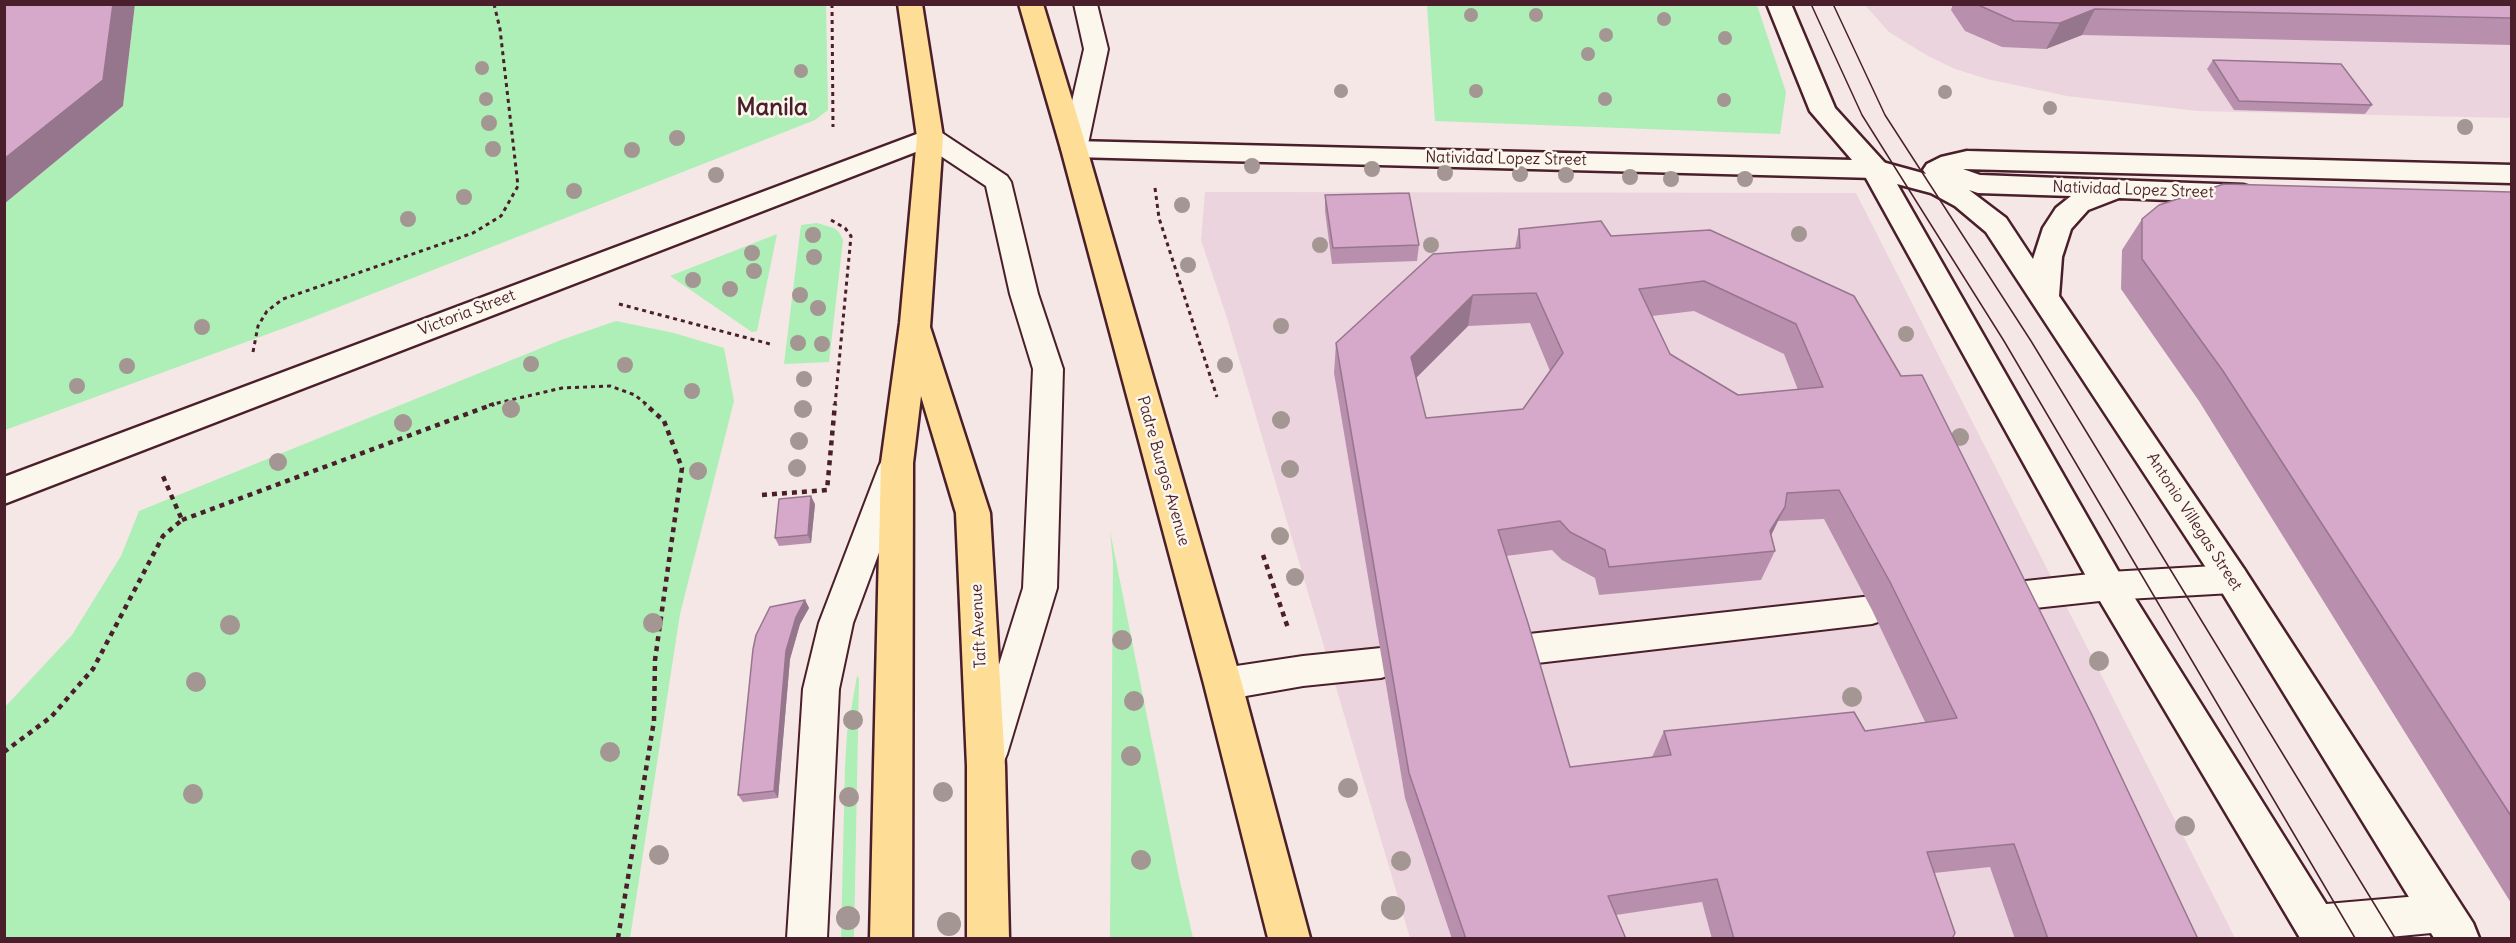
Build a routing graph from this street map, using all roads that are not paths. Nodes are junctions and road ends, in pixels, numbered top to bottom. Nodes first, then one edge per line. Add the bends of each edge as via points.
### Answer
1 (910, 4) edge
2 (1031, 4) edge
3 (1085, 4) edge
4 (1779, 4) edge
5 (930, 137) junction
6 (1074, 149) junction
7 (1875, 169) junction
8 (1937, 170) junction
9 (2511, 174) edge
10 (2115, 191) junction
11 (2266, 194) edge
12 (2044, 297) junction
13 (915, 323) junction
14 (897, 463) junction
15 (4, 491) edge
16 (2232, 579) junction
17 (2109, 586) junction
18 (1998, 598) edge
19 (1872, 610) dead end
20 (1520, 650) edge
21 (1381, 663) edge
22 (1223, 684) junction
23 (986, 765) junction
24 (2450, 926) edge
25 (2319, 932) edge
26 (807, 939) edge
27 (891, 939) edge
28 (988, 939) edge
29 (1289, 939) edge

1 - 5 main road
2 - 6 main road, Padre Burgos Avenue
3 - 6 lane via 1096,49
4 - 7 street via 1823,111
5 - 13 main road
5 - 15 street, Victoria Street
5 - 23 lane via 998,182 1024,294 1048,369 1040,588
6 - 7 street, Natividad Lopez Street
6 - 22 main road, Padre Burgos Avenue
7 - 8 street, Natividad Lopez Street
7 - 12 street, Antonio Villegas Street via 1941,187 1965,200 1996,225
7 - 17 street
8 - 9 street, Natividad Lopez Street via 1966,160
8 - 10 street, Natividad Lopez Street via 1978,184
10 - 11 street, Natividad Lopez Street
10 - 12 street via 2078,204 2066,215 2051,241
12 - 16 street, Antonio Villegas Street
13 - 14 main road
13 - 23 main road, Taft Avenue via 973,513
14 - 26 lane via 836,623 821,689
14 - 27 main road
16 - 17 lane
16 - 24 street, Antonio Villegas Street
17 - 18 lane
17 - 25 street
19 - 20 lane
21 - 22 lane
22 - 29 main road, Padre Burgos Avenue
23 - 28 main road, Taft Avenue
24 - 25 lane

